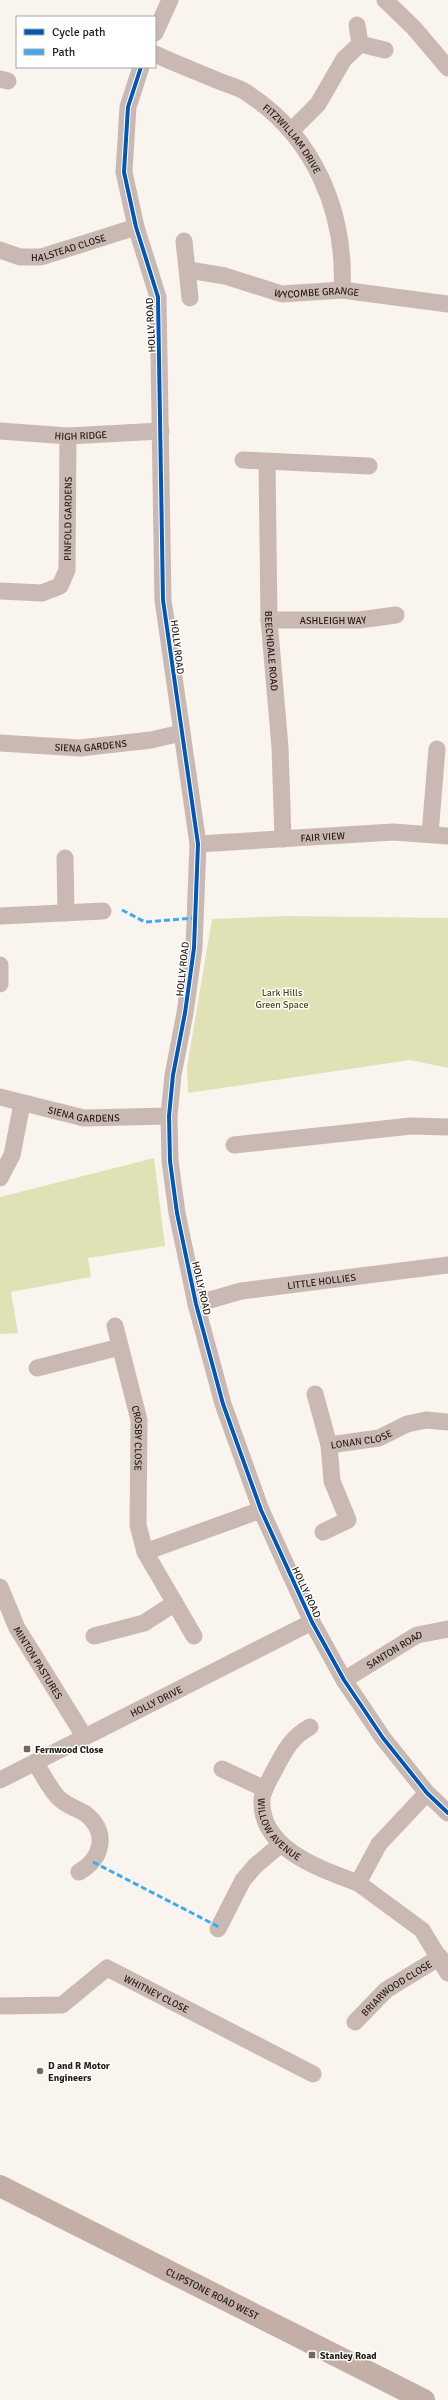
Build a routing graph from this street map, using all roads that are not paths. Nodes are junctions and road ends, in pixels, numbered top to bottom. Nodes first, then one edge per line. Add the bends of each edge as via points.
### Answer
1 (170, 0) edge
2 (385, 0) edge
3 (357, 25) dead end
4 (156, 31) edge
5 (360, 44) junction
6 (385, 50) dead end
7 (156, 54) edge
8 (141, 68) edge
9 (448, 68) edge
10 (292, 130) junction
11 (136, 227) junction
12 (184, 241) dead end
13 (0, 250) edge
14 (189, 270) junction
15 (342, 290) junction
16 (190, 298) dead end
17 (448, 304) edge
18 (0, 431) edge
19 (161, 431) junction
20 (68, 436) junction
21 (243, 460) dead end
22 (267, 462) junction
23 (369, 466) dead end
24 (0, 591) edge
25 (396, 614) dead end
26 (269, 620) junction
27 (181, 734) junction
28 (0, 743) edge
29 (437, 749) dead end
30 (430, 834) junction
31 (448, 836) edge
32 (283, 840) junction
33 (198, 844) junction
34 (65, 858) dead end
35 (103, 911) dead end
36 (66, 913) junction
37 (0, 916) edge
38 (0, 965) edge
39 (0, 984) edge
40 (0, 1097) edge
41 (22, 1104) junction
42 (169, 1116) junction
43 (448, 1127) edge
44 (234, 1145) dead end
45 (0, 1178) edge
46 (448, 1265) edge
47 (196, 1304) junction
48 (115, 1326) dead end
49 (120, 1347) junction
50 (37, 1368) dead end
51 (315, 1394) dead end
52 (448, 1422) edge
53 (329, 1445) junction
54 (261, 1510) junction
55 (323, 1532) dead end
56 (145, 1552) junction
57 (0, 1586) edge
58 (175, 1603) junction
59 (312, 1622) junction
60 (448, 1629) edge
61 (94, 1636) dead end
62 (194, 1636) dead end
63 (344, 1680) junction
64 (310, 1727) dead end
65 (84, 1736) junction
66 (35, 1762) junction
67 (222, 1769) dead end
68 (0, 1780) edge
69 (265, 1789) junction
70 (427, 1793) junction
71 (448, 1813) edge
72 (281, 1844) junction
73 (79, 1872) dead end
74 (358, 1883) junction
75 (218, 1929) dead end
76 (440, 1957) junction
77 (448, 1973) edge
78 (0, 2006) edge
79 (355, 2022) dead end
80 (313, 2074) dead end
81 (0, 2186) edge
82 (412, 2397) edge

1 - 4 street
2 - 9 street via 414,28
3 - 5 street
5 - 6 street
5 - 10 street via 344,59 318,104
7 - 10 street, FITZWILLIAM DRIVE via 247,92
8 - 11 street, HOLLY ROAD via 128,107 124,172
10 - 15 street, FITZWILLIAM DRIVE via 320,174 337,219 344,263
11 - 13 street, HALSTEAD CLOSE via 41,257 20,257
11 - 19 street, HOLLY ROAD via 158,297
12 - 14 street
14 - 15 street, WYCOMBE GRANGE via 225,276 282,294
14 - 16 street
15 - 17 street, WYCOMBE GRANGE
18 - 20 street, HIGH RIDGE
19 - 20 street, HIGH RIDGE
19 - 27 street, HOLLY ROAD via 163,600
20 - 24 street, PINFOLD GARDENS via 67,570 60,586 42,593
21 - 22 street
22 - 23 street
22 - 26 street, BEECHDALE ROAD
25 - 26 street, ASHLEIGH WAY via 359,620
26 - 32 street, BEECHDALE ROAD via 280,747
27 - 28 street, SIENA GARDENS via 80,748
27 - 33 street, HOLLY ROAD
29 - 30 street
30 - 31 street, FAIR VIEW
30 - 32 street, FAIR VIEW via 393,832
32 - 33 street, FAIR VIEW
33 - 42 street, HOLLY ROAD via 194,948 186,1013 173,1075
34 - 36 street
35 - 36 street
36 - 37 street
38 - 39 street
40 - 41 street, SIENA GARDENS
41 - 42 street, SIENA GARDENS via 84,1118
41 - 45 street via 12,1155
42 - 47 street, HOLLY ROAD via 170,1161 177,1213
43 - 44 street via 411,1126
46 - 47 street, LITTLE HOLLIES via 241,1291
47 - 54 street, HOLLY ROAD via 223,1404
48 - 49 street, CROSBY CLOSE
49 - 50 street
49 - 56 street, CROSBY CLOSE via 139,1420 138,1525
51 - 53 street
52 - 53 street, LONAN CLOSE via 426,1420 407,1424 379,1438
53 - 55 street, LONAN CLOSE via 332,1481 348,1520
54 - 56 street
54 - 59 street, HOLLY ROAD
56 - 58 street, CROSBY CLOSE
57 - 65 street, MINTON PASTURES via 17,1628
58 - 61 street via 144,1623
58 - 62 street, CROSBY CLOSE
59 - 63 street, HOLLY ROAD
59 - 65 street, HOLLY DRIVE
60 - 63 street, SANTON ROAD via 417,1635
63 - 70 street, HOLLY ROAD via 383,1738
64 - 69 street, WILLOW AVENUE via 286,1747
65 - 66 street, HOLLY DRIVE
66 - 68 street, HOLLY DRIVE
66 - 73 street via 54,1793 62,1801 86,1814 96,1826 99,1850 91,1866
67 - 69 street
69 - 72 street, WILLOW AVENUE via 262,1798 264,1820
70 - 71 street, HOLLY ROAD
70 - 74 street via 379,1844
72 - 74 street, WILLOW AVENUE via 304,1860
72 - 75 street via 243,1880
74 - 76 street, WILLOW AVENUE via 422,1930
76 - 77 street, WILLOW AVENUE
76 - 79 street, BRIARWOOD CLOSE via 386,1990
78 - 80 street, WHITNEY CLOSE via 62,2005 107,1968
81 - 82 main road, CLIPSTONE ROAD WEST

